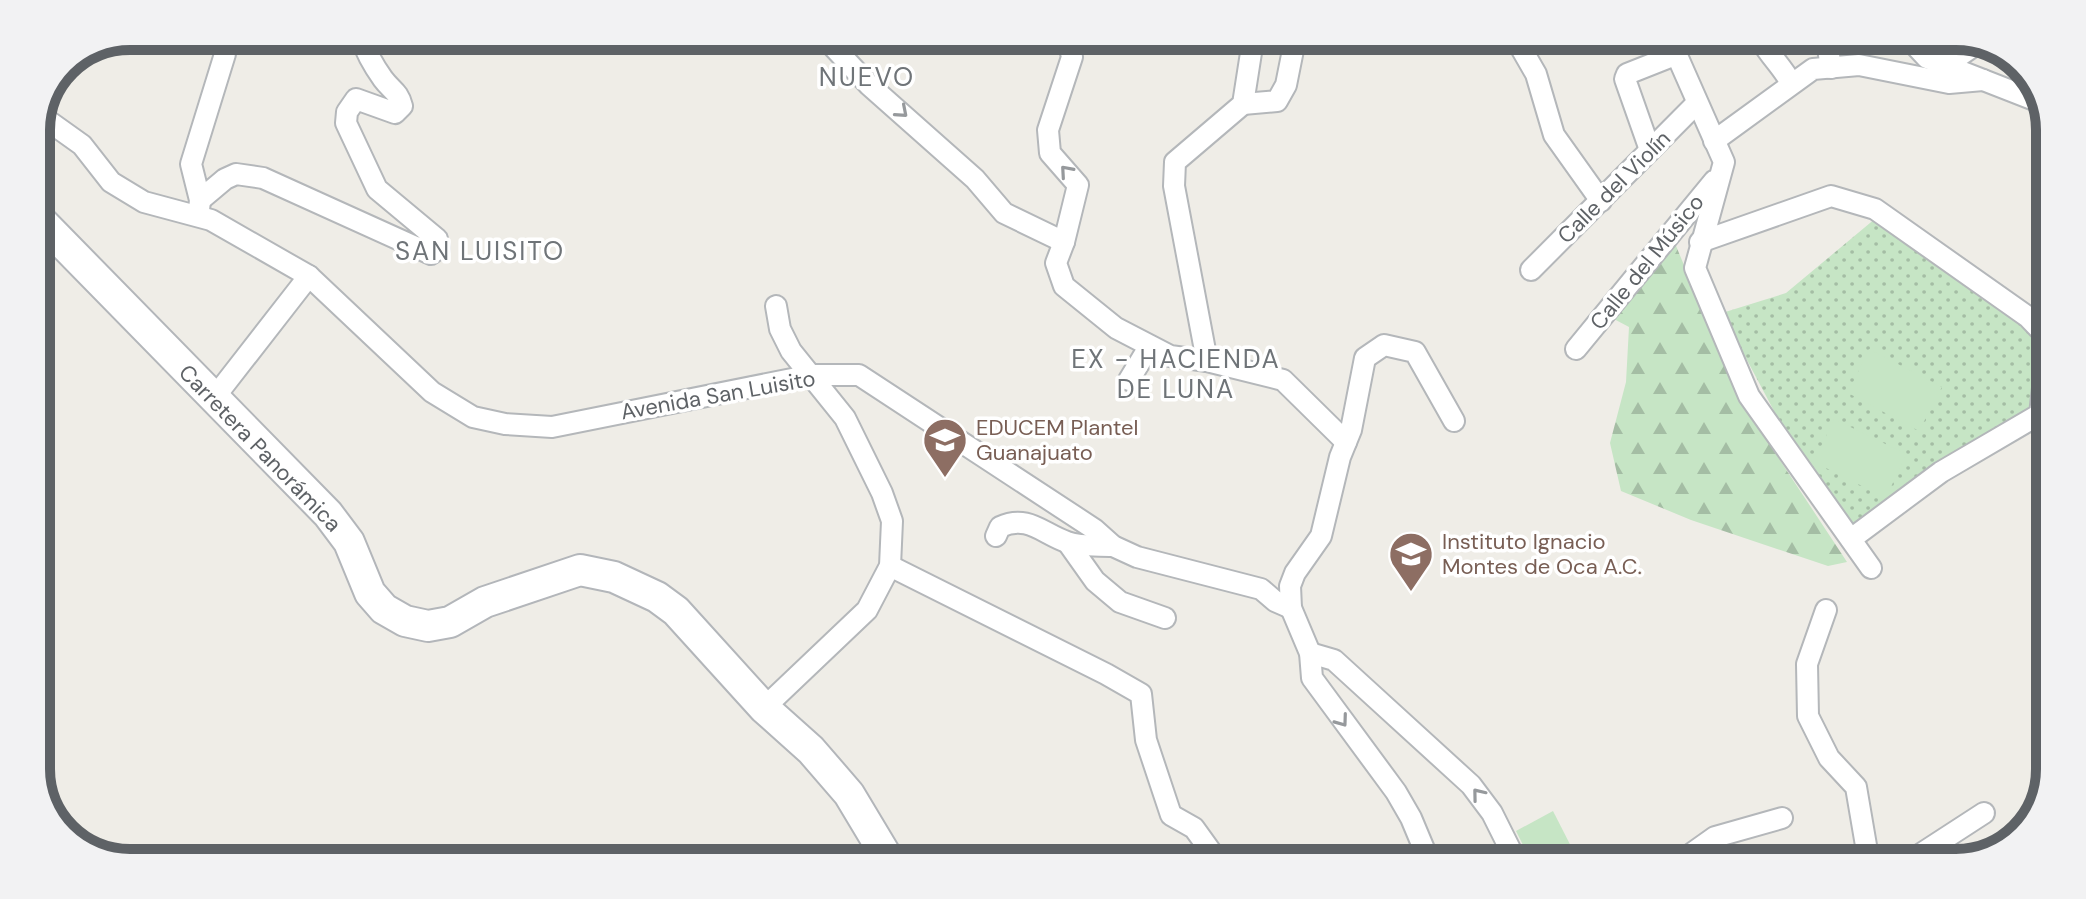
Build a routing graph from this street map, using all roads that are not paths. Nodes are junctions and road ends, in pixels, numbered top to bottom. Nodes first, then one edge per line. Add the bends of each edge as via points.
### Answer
1 (365, 50) edge
2 (836, 50) edge
3 (1070, 50) edge
4 (1251, 50) edge
5 (1293, 50) edge
6 (1522, 50) edge
7 (1669, 50) edge
8 (1674, 50) edge
9 (1767, 50) edge
10 (1828, 50) edge
11 (1920, 50) edge
12 (1966, 51) edge
13 (225, 54) dead end
14 (1946, 65) junction
15 (1831, 68) junction
16 (1983, 80) junction
17 (1791, 83) junction
18 (2030, 98) edge
19 (1697, 103) junction
20 (1243, 104) junction
21 (50, 122) edge
22 (1714, 141) junction
23 (1650, 150) junction
24 (1719, 175) junction
25 (1601, 201) junction
26 (199, 209) junction
27 (50, 230) edge
28 (1064, 242) junction
29 (1700, 242) junction
30 (1531, 270) dead end
31 (309, 276) junction
32 (776, 306) dead end
33 (2036, 325) edge
34 (1149, 347) junction
35 (1576, 349) dead end
36 (1207, 361) junction
37 (812, 375) junction
38 (1129, 380) dead end
39 (214, 398) junction
40 (2036, 416) edge
41 (1454, 421) dead end
42 (1346, 442) junction
43 (996, 536) dead end
44 (1851, 539) junction
45 (1068, 543) junction
46 (1113, 546) junction
47 (890, 566) junction
48 (1871, 568) dead end
49 (1291, 608) junction
50 (1826, 610) dead end
51 (1165, 618) dead end
52 (1310, 653) junction
53 (764, 708) junction
54 (1984, 813) dead end
55 (1782, 818) dead end
56 (882, 849) edge
57 (1209, 849) edge
58 (1424, 849) edge
59 (1510, 849) edge
60 (1698, 849) edge
61 (1867, 849) edge
62 (1929, 849) edge

1 - 26 street via 386,84 399,93 402,106 395,113 356,99 346,123 377,189 437,239 439,248 431,254 263,178 236,174 225,179
2 -> 28 street via 975,179 1004,213
28 -> 3 street via 1078,185 1050,153 1048,130
4 - 20 street
5 - 20 street via 1277,101
6 - 25 street via 1536,74 1554,135
7 - 23 street via 1625,79
8 - 19 street
9 - 17 street
10 - 15 street
11 - 14 street
12 - 14 street
13 - 26 street via 191,164
14 - 16 street
15 - 16 street via 1859,65 1949,83
15 - 17 street via 1813,69
16 - 18 street
17 - 22 street
19 - 22 street
19 - 23 street, Calle del Violín
20 - 36 street via 1175,162 1174,186
21 - 26 street, Avenida San Luisito via 82,145 111,182 144,202
22 - 24 street via 1724,162
23 - 25 street, Calle del Violín
24 - 29 street
24 - 35 street, Calle del Músico
25 - 30 street, Calle del Violín
26 - 31 street, Avenida San Luisito
27 - 39 street, Carretera Panorámica
28 - 34 street via 1056,263 1064,286
29 - 33 street via 1831,196 1875,209
29 - 44 street via 1695,268 1749,396
31 - 37 street, Avenida San Luisito via 432,392 473,417 505,424 552,427
31 - 39 street
32 - 37 street via 791,351
34 - 36 street
34 - 38 street
36 - 42 street via 1283,380
37 - 46 street, Avenida San Luisito via 859,375
37 - 47 street via 845,418 882,493 892,521
39 - 53 street, Carretera Panorámica via 328,514 349,542 370,593 405,621 428,626 450,622 485,602 580,570 614,577 676,611
40 - 44 street via 1941,472
41 - 42 street via 1415,352 1384,345 1365,358
42 - 49 street via 1321,536 1290,586
43 - 45 street via 1012,521 1043,528
44 - 48 street
45 - 46 street
45 - 51 street via 1095,581 1120,602
46 - 49 street, Avenida San Luisito via 1261,589
47 - 53 street via 867,610
47 - 57 street via 1141,694 1146,740 1171,815 1194,828
49 - 52 street
50 - 61 street via 1807,664 1808,716 1829,758 1856,787
52 -> 58 street via 1312,678 1396,792
59 -> 52 street via 1471,785 1334,660
53 - 56 street, Carretera Panorámica via 849,794
54 - 62 street
55 - 60 street via 1715,837

